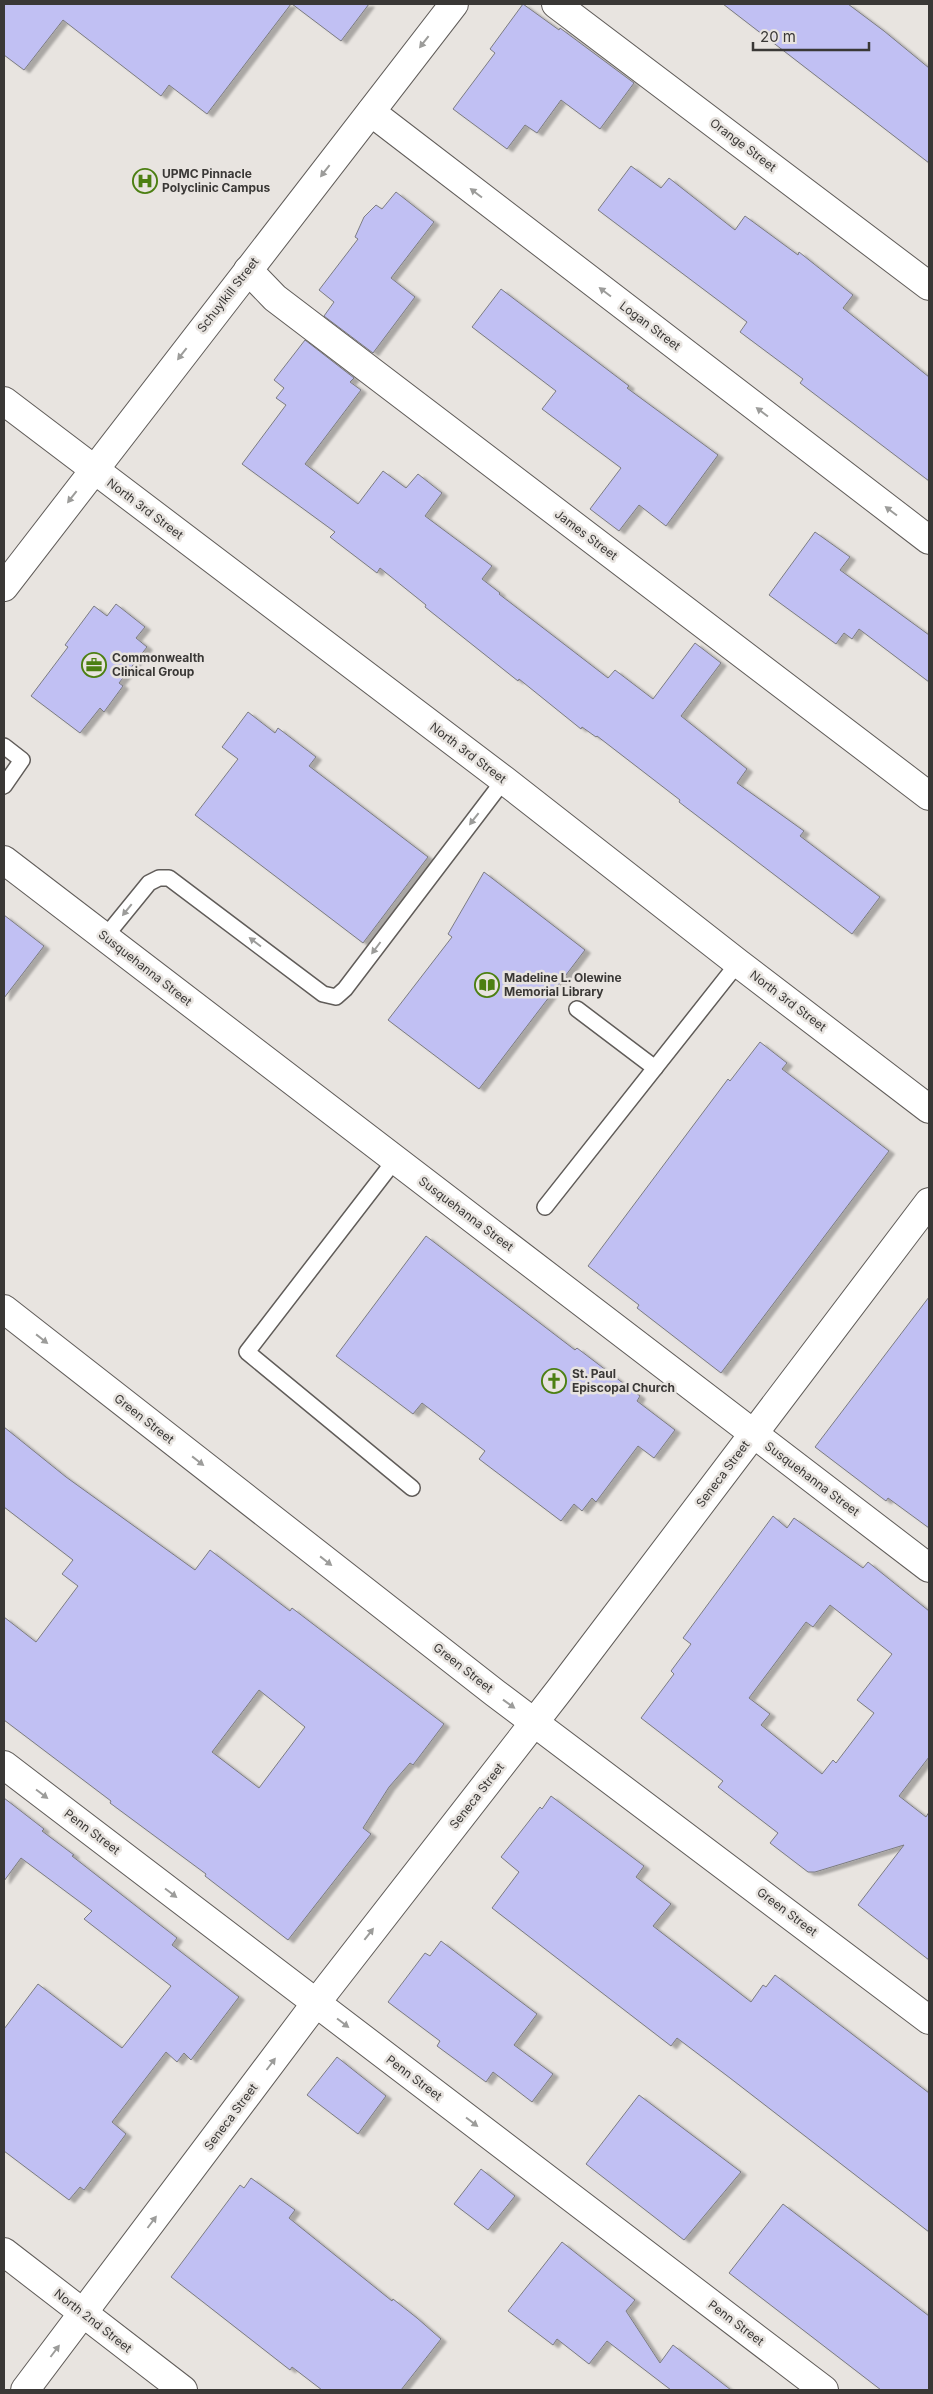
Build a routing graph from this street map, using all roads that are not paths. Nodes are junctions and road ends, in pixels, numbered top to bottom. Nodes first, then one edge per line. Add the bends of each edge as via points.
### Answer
1 (454, 4) edge
2 (556, 4) edge
3 (370, 112) junction
4 (248, 270) junction
5 (929, 286) edge
6 (4, 401) edge
7 (93, 469) junction
8 (929, 540) edge
9 (4, 588) edge
10 (4, 746) edge
11 (504, 780) junction
12 (4, 786) edge
13 (929, 796) edge
14 (4, 860) edge
15 (105, 937) junction
16 (738, 964) junction
17 (577, 1009) dead end
18 (655, 1068) junction
19 (929, 1109) edge
20 (395, 1160) junction
21 (929, 1202) edge
22 (545, 1207) dead end
23 (4, 1309) edge
24 (753, 1434) junction
25 (412, 1488) dead end
26 (929, 1568) edge
27 (535, 1722) junction
28 (4, 1765) edge
29 (316, 2003) junction
30 (929, 2020) edge
31 (4, 2252) edge
32 (83, 2314) junction
33 (25, 2390) edge
34 (183, 2390) edge
35 (824, 2390) edge

1 -> 3 street, Schuylkill Street
2 - 5 street, Orange Street
3 -> 4 street, Schuylkill Street
8 -> 3 street, Logan Street
4 -> 7 street, Schuylkill Street
4 - 13 street, James Street via 282,304
6 - 7 street, North 3rd Street
7 -> 9 street, Schuylkill Street
7 - 11 street, North 3rd Street
10 - 12 lane via 22,760
11 -> 15 lane via 336,997 323,994 169,878 149,883
11 - 16 street, North 3rd Street
14 - 15 street, Susquehanna Street
15 - 20 street, Susquehanna Street
16 - 18 lane
16 - 19 street, North 3rd Street
17 - 18 lane
18 - 22 lane
20 - 24 street, Susquehanna Street
20 - 25 lane via 247,1352
21 - 24 street, Seneca Street
23 -> 27 street, Green Street
24 - 26 street, Susquehanna Street
24 - 27 street, Seneca Street
29 -> 27 street, Seneca Street
27 - 30 street, Green Street
28 -> 29 street, Penn Street
32 -> 29 street, Seneca Street
29 -> 35 street, Penn Street
31 - 32 street, North 2nd Street
33 -> 32 street, Seneca Street
32 - 34 street, North 2nd Street

